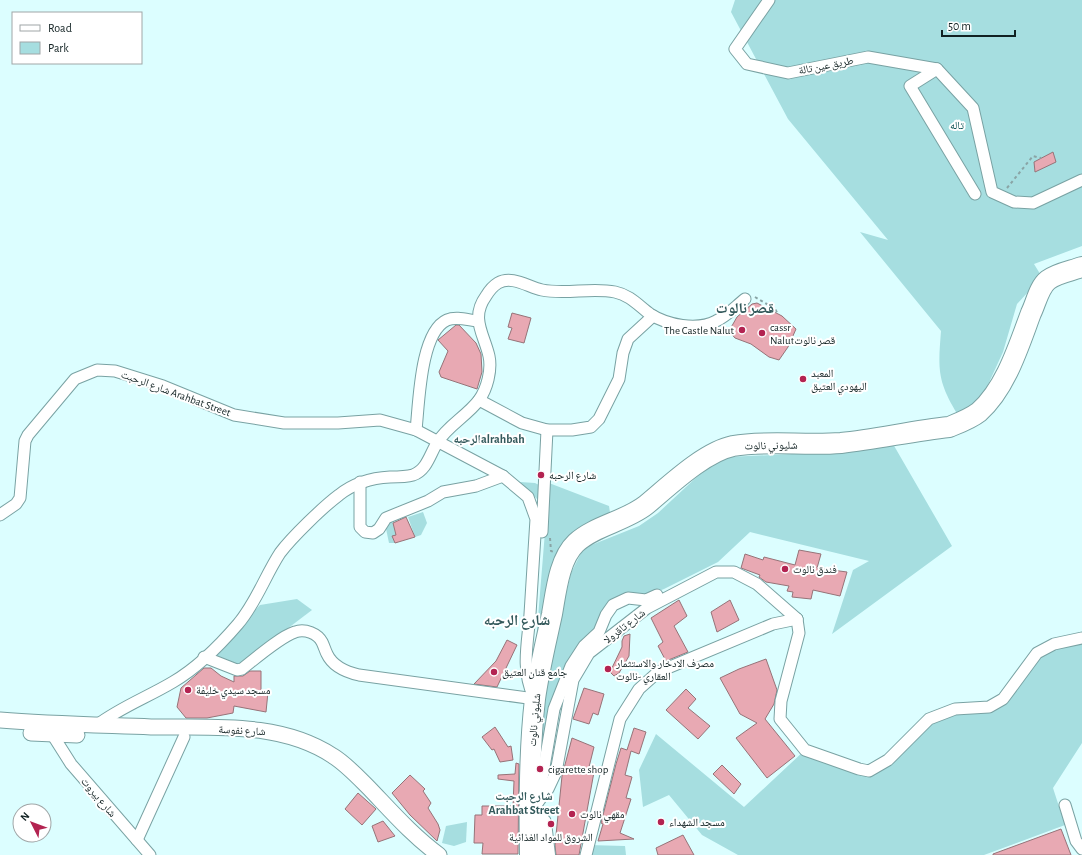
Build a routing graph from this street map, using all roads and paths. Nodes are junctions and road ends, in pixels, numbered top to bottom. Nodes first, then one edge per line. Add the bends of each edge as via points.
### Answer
1 (769, 0) edge
2 (937, 69) junction
3 (1041, 158) dead end
4 (1082, 180) edge
5 (975, 194) dead end
6 (1001, 195) junction
7 (1082, 267) edge
8 (745, 299) joint
9 (778, 314) dead end
10 (653, 316) junction
11 (477, 321) junction
12 (479, 400) junction
13 (416, 430) junction
14 (547, 430) junction
15 (438, 441) junction
16 (502, 476) junction
17 (360, 482) junction
18 (0, 515) edge
19 (716, 572) junction
20 (797, 619) junction
21 (1082, 638) edge
22 (526, 652) junction
23 (204, 657) junction
24 (535, 699) junction
25 (0, 720) edge
26 (97, 725) junction
27 (0, 730) edge
28 (52, 734) junction
29 (184, 737) junction
30 (530, 783) junction
31 (538, 802) junction
32 (1065, 806) dead end
33 (137, 840) junction
34 (1082, 849) edge
35 (150, 855) edge
36 (424, 855) edge
37 (439, 855) edge
38 (530, 855) edge
39 (545, 855) edge
40 (586, 855) edge

1 - 2 street, طريق عين تالة via 735,49 747,64 788,73 868,57
2 - 5 street via 910,86
2 - 6 street via 973,108 992,192
3 - 6 path via 1033,156
4 - 6 street via 1033,203 1014,202
7 - 24 highway, شليوني نالوت via 1047,281 1038,296 1006,374 993,396 979,412 962,422 949,427 841,443 731,447 683,473 641,509 585,536 575,544 565,560
8 - 9 path via 753,299 755,296
8 - 10 street via 711,323 681,325
10 - 11 street via 627,296 616,292 556,292 504,280 490,290 482,301
10 - 14 street via 628,339 619,379 595,423 586,429
11 - 12 street via 489,358 490,370
11 - 13 street via 454,318 440,324 435,330 425,353
12 - 14 street via 522,423
12 - 15 street
13 - 15 street, شارع الرحبت Arahbat Street
13 - 18 street, شارع الرحبت Arahbat Street via 380,420 284,423 234,415 163,386 115,371 97,370 75,379 28,435 25,441 20,498
14 - 22 street via 544,516 534,639
15 - 16 street, شارع الرحبت Arahbat Street
15 - 17 street via 426,464 415,474
16 - 17 street via 476,486 443,492 386,518 376,531 369,533 360,527
16 - 22 street, شارع الرحبت Arahbat Street via 528,497 536,519
17 - 23 street via 338,495 281,552 244,616
19 - 20 street via 734,572 758,584
19 - 31 street, شارع تاقرولا via 647,608 589,653 573,680 556,772
19 - 31 street via 716,564 646,600 628,598 613,605 600,632 584,646 571,666 554,709
20 - 21 street via 799,633 781,701 780,719 806,750 870,771 888,760 929,718 955,709 989,707 1002,699 1037,653 1054,644
20 - 40 street via 773,624 658,672 639,689 620,719
22 - 24 street, شارع الرحبت Arahbat Street via 527,681
23 - 24 street via 237,670 242,669 287,636 296,631 305,631 316,635 330,660 346,672
23 - 26 street via 174,682 116,712
24 - 30 highway, شليوني نالوت
25 - 26 main road, شارع نفوسة
26 - 37 main road, شارع نفوسة via 248,729 275,732 311,742 335,756 415,836
27 - 28 main road, شارع نفوسة
28 - 29 main road, شارع نفوسة
28 - 33 street, شارع بيروت via 72,764
29 - 33 street
29 - 36 main road, شارع نفوسة via 274,741 312,754 348,777
30 - 31 highway
30 - 38 highway
31 - 39 highway
32 - 34 street via 1076,841
33 - 35 street, شارع بيروت

